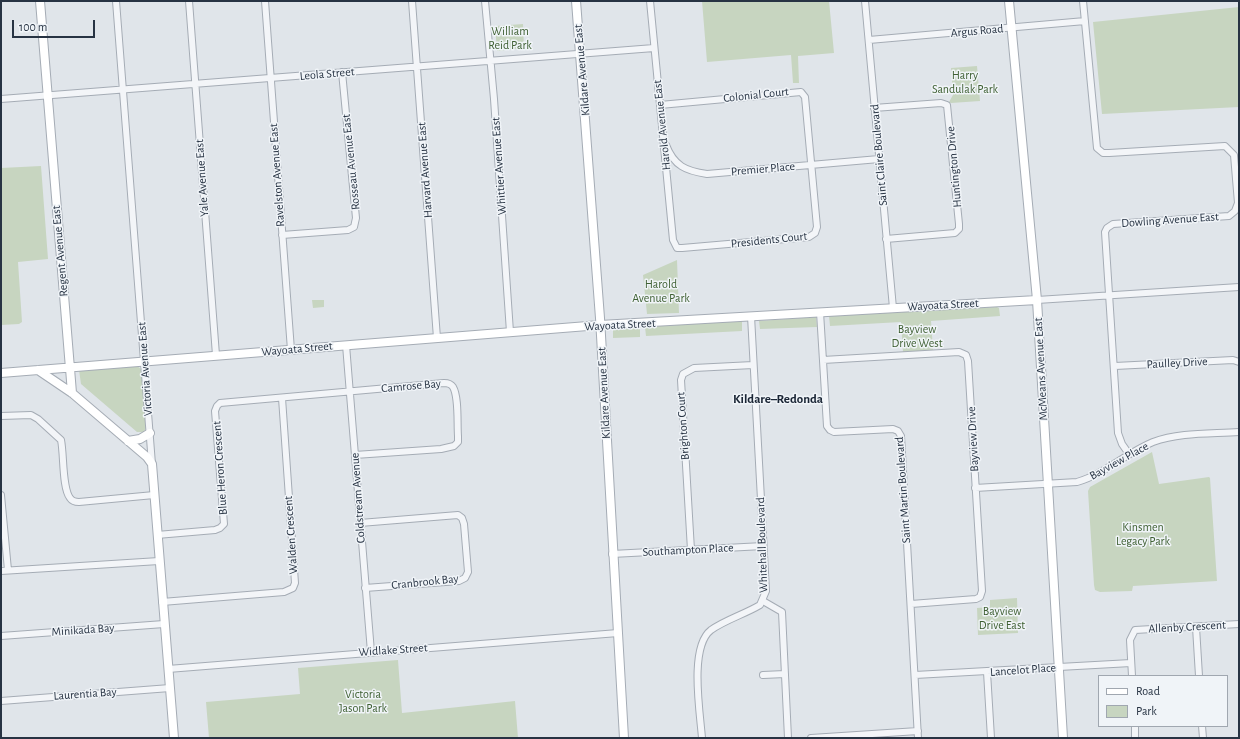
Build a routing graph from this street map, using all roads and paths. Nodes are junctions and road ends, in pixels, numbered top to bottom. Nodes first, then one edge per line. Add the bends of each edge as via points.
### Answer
1 (40, 1) edge
2 (116, 1) edge
3 (189, 1) edge
4 (265, 1) edge
5 (412, 1) edge
6 (485, 1) edge
7 (576, 1) edge
8 (650, 1) edge
9 (865, 1) edge
10 (1009, 1) edge
11 (1083, 1) edge
12 (1085, 21) junction
13 (1012, 28) junction
14 (868, 40) junction
15 (654, 48) junction
16 (580, 54) junction
17 (490, 61) junction
18 (418, 67) junction
19 (342, 72) junction
20 (270, 79) junction
21 (195, 84) junction
22 (123, 90) junction
23 (48, 96) junction
24 (1, 99) edge
25 (660, 105) junction
26 (874, 108) junction
27 (664, 139) junction
28 (879, 159) junction
29 (812, 165) junction
30 (282, 235) junction
31 (886, 239) junction
32 (677, 248) joint
33 (1239, 287) edge
34 (1110, 295) junction
35 (1037, 300) junction
36 (893, 308) junction
37 (820, 312) junction
38 (751, 316) junction
39 (600, 325) junction
40 (510, 332) junction
41 (437, 338) junction
42 (346, 345) junction
43 (291, 350) junction
44 (216, 355) junction
45 (823, 360) junction
46 (145, 362) junction
47 (1239, 362) edge
48 (753, 365) junction
49 (1115, 366) junction
50 (69, 367) junction
51 (38, 370) junction
52 (1, 372) edge
53 (350, 392) junction
54 (72, 393) junction
55 (282, 398) junction
56 (1, 416) edge
57 (1239, 432) edge
58 (150, 433) junction
59 (128, 441) junction
60 (1129, 454) junction
61 (355, 455) junction
62 (152, 464) junction
63 (1048, 483) junction
64 (975, 488) junction
65 (1, 495) edge
66 (154, 495) junction
67 (360, 523) junction
68 (157, 535) junction
69 (763, 546) junction
70 (691, 550) junction
71 (612, 554) junction
72 (159, 561) junction
73 (4, 571) edge
74 (365, 588) junction
75 (763, 601) junction
76 (162, 602) junction
77 (911, 604) junction
78 (164, 624) junction
79 (1239, 624) edge
80 (1196, 626) junction
81 (618, 633) junction
82 (1, 636) edge
83 (371, 652) junction
84 (1131, 663) junction
85 (1059, 667) junction
86 (168, 669) junction
87 (987, 672) junction
88 (786, 674) junction
89 (764, 675) dead end
90 (915, 675) junction
91 (1132, 675) edge
92 (1199, 675) edge
93 (170, 688) junction
94 (1, 701) edge
95 (1135, 727) edge
96 (1202, 727) edge
97 (918, 735) edge
98 (849, 737) edge
99 (174, 738) edge
100 (624, 738) edge
101 (702, 738) edge
102 (788, 738) edge
103 (811, 738) edge
104 (991, 738) edge
105 (1063, 738) edge
106 (1135, 738) edge
107 (1203, 738) edge

1 - 23 street, Regent Avenue East
2 - 22 street, Victoria Avenue East
3 - 21 street, Yale Avenue East
4 - 20 street, Ravelston Avenue East
5 - 18 street, Harvard Avenue East
6 - 17 street, Whittier Avenue East
7 - 16 street, Kildare Avenue East
8 - 15 street, Harold Avenue East
9 - 14 street, Saint Claire Boulevard
10 - 13 street, McMeans Avenue East
11 - 12 street, Dowling Avenue East
12 - 13 street, Argus Road
12 - 34 street, Dowling Avenue East via 1097,148 1102,153 1225,146 1234,155 1237,208 1229,216 1113,224 1107,228 1105,232
13 - 14 street, Argus Road
13 - 35 street, McMeans Avenue East
14 - 26 street, Saint Claire Boulevard
15 - 16 street, Leola Street
15 - 25 street, Harold Avenue East
16 - 17 street, Leola Street
16 - 39 street, Kildare Avenue East
17 - 18 street, Leola Street
17 - 40 street, Whittier Avenue East
18 - 19 street, Leola Street
18 - 41 street, Harvard Avenue East
19 - 20 street, Leola Street
19 - 30 street, Rosseau Avenue East via 356,218 354,227 348,230
20 - 21 street, Leola Street
20 - 30 street, Ravelston Avenue East
21 - 22 street, Leola Street
21 - 44 street, Yale Avenue East
22 - 23 street, Leola Street
22 - 46 street, Victoria Avenue East
23 - 24 street, Leola Street
23 - 50 street, Regent Avenue East
25 - 27 street, Harold Avenue East
25 - 29 street, Colonial Court via 801,92 805,98
26 - 28 street, Saint Claire Boulevard
26 - 31 street, Huntington Drive via 942,103 947,105 959,216 959,229 955,233
27 - 29 street, Premier Place via 670,155 678,165 690,171 707,174
27 - 32 street, Harold Avenue East via 673,240
28 - 29 street, Premier Place
28 - 31 street, Saint Claire Boulevard
29 - 32 street, Presidents Court via 817,227 815,233 810,236
30 - 43 street, Ravelston Avenue East
31 - 36 street, Saint Claire Boulevard
33 - 34 street, Wayoata Street
34 - 35 street, Wayoata Street
34 - 49 street, Dowling Avenue East
35 - 36 street, Wayoata Street
35 - 63 street, McMeans Avenue East
36 - 37 street, Wayoata Street
37 - 38 street, Wayoata Street
37 - 45 street, Saint Martin Boulevard
38 - 39 street, Wayoata Street
38 - 48 street, Whitehall Boulevard
39 - 40 street, Wayoata Street
39 - 71 street, Kildare Avenue East
40 - 41 street, Wayoata Street
41 - 42 street, Wayoata Street
42 - 43 street, Wayoata Street
42 - 53 street, Coldstream Avenue
43 - 44 street, Wayoata Street
44 - 46 street, Wayoata Street
45 - 64 street, Bayview Drive via 959,352 966,355
45 - 77 street, Saint Martin Boulevard via 827,426 830,430 834,432 893,429 901,436
46 - 50 street, Wayoata Street
46 - 58 street, Victoria Avenue East
47 - 49 street, Paulley Drive via 1233,360
48 - 69 street, Whitehall Boulevard
48 - 70 street, Brighton Court via 694,368 683,374 681,380
49 - 60 street, Dowling Avenue East via 1118,434
50 - 51 street, Wayoata Street
50 - 54 street, Regent Avenue East
51 - 52 street, Wayoata Street
51 - 54 street
53 - 55 street, Blue Heron Crescent
53 - 61 street, Coldstream Avenue
53 - 61 street, Camrose Bay via 449,383 456,396 458,442 454,446
54 - 59 street
55 - 68 street, Blue Heron Crescent via 225,402 217,406 215,411 224,524 215,530
55 - 76 street, Walden Crescent via 295,583 293,588 284,592
56 - 66 street via 31,415 62,440 66,488 74,501
57 - 60 street, Bayview Place via 1174,437 1154,442
58 - 59 street via 140,439
58 - 62 street, Victoria Avenue East
59 - 62 street
60 - 63 street, Bayview Place via 1083,481
61 - 67 street, Coldstream Avenue
62 - 66 street, Victoria Avenue East
63 - 64 street, Bayview Place
63 - 85 street, McMeans Avenue East
64 - 77 street, Bayview Drive via 982,591 980,597
65 - 73 street
66 - 68 street, Victoria Avenue East
67 - 74 street, Coldstream Avenue
67 - 74 street, Cranbrook Bay via 458,515 464,524 468,565 465,578 459,581
68 - 72 street, Victoria Avenue East
69 - 70 street, Southampton Place
69 - 75 street, Whitehall Boulevard via 766,592
70 - 71 street, Southampton Place
71 - 81 street, Kildare Avenue East
72 - 73 street
72 - 76 street, Victoria Avenue East
74 - 83 street, Coldstream Avenue
75 - 88 street via 782,612
75 - 101 street, Whitehall Boulevard via 712,630 702,640 697,661
76 - 78 street, Victoria Avenue East
77 - 90 street, Saint Martin Boulevard
78 - 82 street, Minikada Bay
78 - 86 street, Victoria Avenue East
79 - 80 street, Allenby Crescent
80 - 84 street, Allenby Crescent via 1135,630 1130,640
80 - 92 street
81 - 83 street, Widlake Street
81 - 100 street, Kildare Avenue East
83 - 86 street, Widlake Street
84 - 85 street, Lancelot Place
84 - 91 street, Allenby Crescent
85 - 87 street, Lancelot Place
85 - 105 street, McMeans Avenue East
86 - 93 street, Victoria Avenue East
87 - 90 street, Lancelot Place
87 - 104 street
88 - 89 street
88 - 102 street
90 - 97 street, Saint Martin Boulevard
93 - 94 street, Laurentia Bay
93 - 99 street, Victoria Avenue East
95 - 106 street
96 - 107 street
97 - 98 street
98 - 103 street

